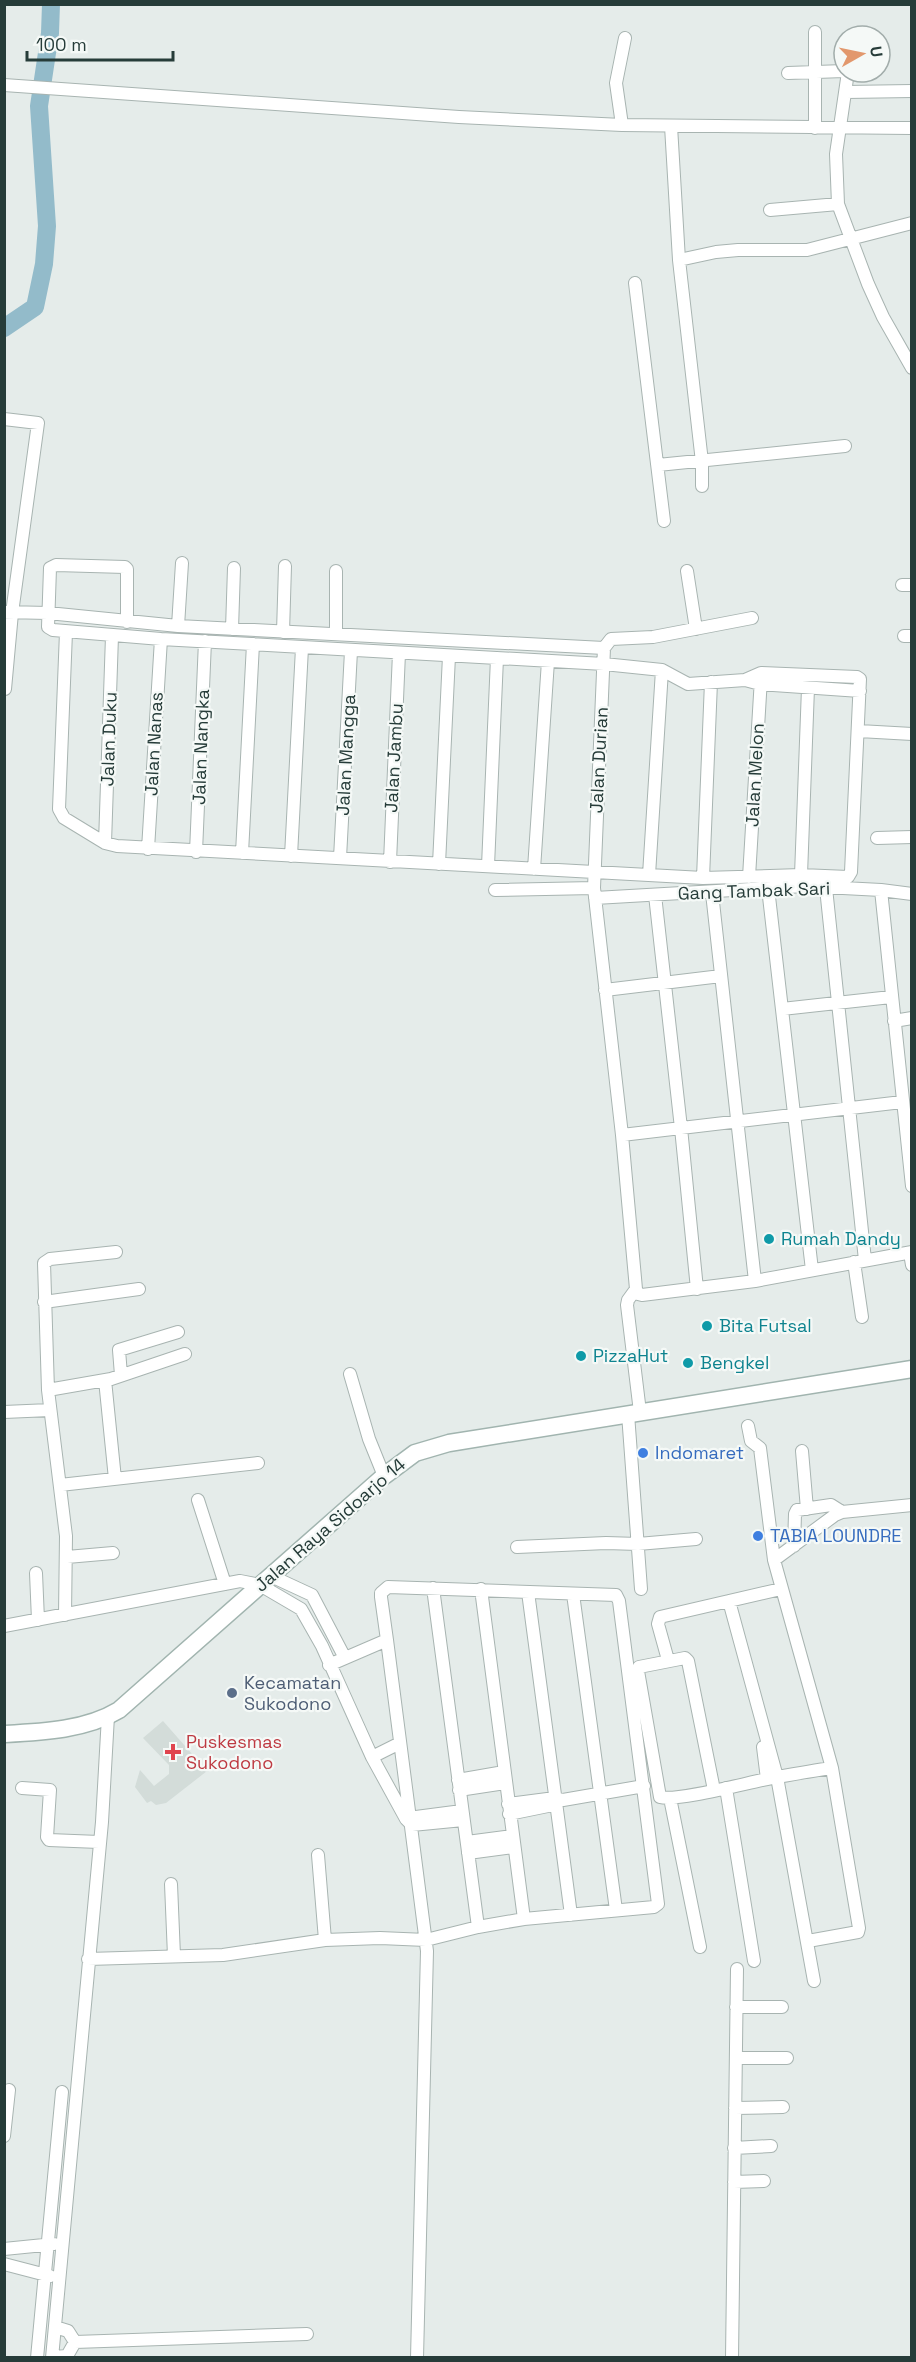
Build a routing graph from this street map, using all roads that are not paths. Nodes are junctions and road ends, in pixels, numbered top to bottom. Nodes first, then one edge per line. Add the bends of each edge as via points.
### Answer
1 (815, 32) dead end
2 (625, 38) dead end
3 (832, 71) edge
4 (814, 72) junction
5 (788, 73) dead end
6 (847, 84) edge
7 (4, 85) edge
8 (912, 91) edge
9 (846, 92) junction
10 (621, 126) junction
11 (671, 126) junction
12 (815, 128) junction
13 (912, 128) edge
14 (840, 129) junction
15 (838, 204) junction
16 (770, 210) dead end
17 (912, 223) edge
18 (850, 238) junction
19 (679, 260) junction
20 (635, 283) dead end
21 (912, 368) edge
22 (4, 419) edge
23 (845, 446) dead end
24 (702, 462) junction
25 (658, 465) junction
26 (702, 486) dead end
27 (664, 521) dead end
28 (182, 563) dead end
29 (285, 566) dead end
30 (234, 568) dead end
31 (336, 571) dead end
32 (687, 571) dead end
33 (8, 613) edge
34 (48, 613) junction
35 (752, 618) dead end
36 (127, 622) junction
37 (178, 626) junction
38 (232, 629) junction
39 (696, 629) junction
40 (66, 632) junction
41 (283, 632) junction
42 (336, 634) junction
43 (112, 636) junction
44 (161, 639) junction
45 (205, 641) junction
46 (253, 644) junction
47 (303, 648) junction
48 (604, 648) junction
49 (351, 651) junction
50 (399, 653) junction
51 (448, 656) junction
52 (497, 658) junction
53 (548, 661) junction
54 (603, 664) junction
55 (662, 670) junction
56 (761, 679) junction
57 (711, 682) junction
58 (808, 688) junction
59 (6, 689) edge
60 (860, 691) junction
61 (859, 731) junction
62 (912, 734) edge
63 (912, 837) edge
64 (877, 838) dead end
65 (105, 843) junction
66 (148, 849) junction
67 (196, 852) junction
68 (242, 853) junction
69 (291, 856) junction
70 (340, 858) junction
71 (390, 862) junction
72 (439, 864) junction
73 (488, 866) junction
74 (534, 869) junction
75 (593, 872) junction
76 (649, 875) junction
77 (801, 875) junction
78 (749, 877) junction
79 (703, 878) junction
80 (768, 888) junction
81 (826, 888) junction
82 (495, 890) dead end
83 (881, 890) junction
84 (595, 893) junction
85 (712, 893) junction
86 (912, 894) edge
87 (655, 895) junction
88 (721, 976) junction
89 (664, 982) junction
90 (605, 990) junction
91 (891, 997) junction
92 (838, 1003) junction
93 (782, 1009) junction
94 (912, 1018) edge
95 (894, 1021) junction
96 (902, 1102) junction
97 (847, 1109) junction
98 (794, 1114) junction
99 (738, 1120) junction
100 (681, 1128) junction
101 (622, 1135) junction
102 (912, 1186) edge
103 (116, 1252) dead end
104 (911, 1257) edge
105 (859, 1261) junction
106 (812, 1270) junction
107 (755, 1281) junction
108 (139, 1289) dead end
109 (636, 1289) junction
110 (697, 1289) junction
111 (44, 1302) junction
112 (862, 1317) dead end
113 (178, 1332) dead end
114 (185, 1354) dead end
115 (912, 1369) edge
116 (350, 1374) dead end
117 (121, 1375) junction
118 (105, 1380) junction
119 (48, 1390) junction
120 (50, 1410) junction
121 (4, 1412) edge
122 (634, 1413) junction
123 (748, 1426) dead end
124 (802, 1451) dead end
125 (258, 1463) dead end
126 (384, 1476) junction
127 (115, 1479) junction
128 (60, 1485) junction
129 (198, 1500) dead end
130 (912, 1505) edge
131 (807, 1509) junction
132 (842, 1512) junction
133 (696, 1539) dead end
134 (638, 1544) junction
135 (794, 1546) junction
136 (517, 1547) dead end
137 (112, 1554) dead end
138 (67, 1557) junction
139 (774, 1560) junction
140 (36, 1573) dead end
141 (266, 1580) junction
142 (225, 1584) junction
143 (433, 1588) junction
144 (481, 1589) junction
145 (641, 1589) dead end
146 (781, 1589) junction
147 (528, 1592) junction
148 (573, 1594) junction
149 (312, 1595) junction
150 (729, 1601) junction
151 (301, 1609) junction
152 (65, 1615) junction
153 (38, 1620) junction
154 (4, 1626) edge
155 (387, 1640) junction
156 (336, 1641) junction
157 (322, 1646) junction
158 (345, 1658) junction
159 (668, 1660) junction
160 (329, 1665) junction
161 (108, 1716) junction
162 (4, 1734) edge
163 (400, 1743) junction
164 (372, 1756) junction
165 (832, 1768) junction
166 (504, 1778) junction
167 (772, 1778) junction
168 (459, 1785) junction
169 (644, 1786) junction
170 (22, 1788) dead end
171 (720, 1789) junction
172 (600, 1794) junction
173 (670, 1798) junction
174 (558, 1801) junction
175 (509, 1809) junction
176 (463, 1815) junction
177 (410, 1821) junction
178 (513, 1841) junction
179 (99, 1842) junction
180 (467, 1848) junction
181 (318, 1855) dead end
182 (171, 1884) dead end
183 (616, 1910) junction
184 (571, 1915) junction
185 (524, 1919) junction
186 (478, 1927) junction
187 (324, 1940) junction
188 (426, 1940) junction
189 (808, 1941) junction
190 (700, 1947) dead end
191 (174, 1956) junction
192 (88, 1959) junction
193 (754, 1961) dead end
194 (737, 1968) dead end
195 (814, 1981) dead end
196 (736, 2007) junction
197 (783, 2007) dead end
198 (736, 2058) junction
199 (787, 2058) dead end
200 (9, 2090) dead end
201 (62, 2092) dead end
202 (783, 2107) dead end
203 (735, 2108) junction
204 (5, 2118) edge
205 (4, 2136) edge
206 (771, 2146) dead end
207 (734, 2148) junction
208 (764, 2181) dead end
209 (734, 2182) junction
210 (62, 2243) junction
211 (47, 2245) junction
212 (4, 2248) edge
213 (4, 2264) edge
214 (44, 2275) junction
215 (59, 2279) junction
216 (55, 2328) junction
217 (308, 2334) dead end
218 (75, 2342) junction
219 (52, 2357) edge
220 (37, 2358) edge
221 (417, 2358) edge
222 (732, 2358) edge

1 - 4 street
2 - 10 street via 616,70
3 - 4 street
4 - 5 street
4 - 12 street
6 - 9 street
7 - 10 street
8 - 9 street
9 - 14 street
10 - 11 street
11 - 12 street
11 - 19 street
12 - 14 street
13 - 14 street
14 - 15 street via 836,154
15 - 16 street
15 - 18 street
17 - 18 street
18 - 19 street via 807,250 738,250
18 - 21 street via 883,317
19 - 24 street
20 - 25 street
22 - 33 street via 38,423
23 - 24 street
24 - 25 street
24 - 26 street
25 - 27 street
28 - 37 street
29 - 41 street
30 - 38 street
31 - 42 street
32 - 39 street
33 - 34 street
33 - 59 street
34 - 36 street
34 - 36 street via 52,566 125,567
34 - 40 street via 50,629
35 - 39 street
36 - 37 street
37 - 38 street
38 - 41 street
39 - 48 street via 611,639
40 - 43 street
40 - 65 street via 59,809 64,818
41 - 42 street
42 - 48 street
43 - 44 street
43 - 65 street, Jalan Duku
44 - 45 street
44 - 66 street, Jalan Nanas
45 - 46 street
45 - 67 street, Jalan Nangka
46 - 47 street
46 - 68 street
47 - 49 street
47 - 69 street
48 - 54 street, Jalan Durian
49 - 50 street
49 - 70 street, Jalan Mangga
50 - 51 street
50 - 71 street, Jalan Jambu
51 - 52 street
51 - 72 street
52 - 53 street
52 - 73 street
53 - 54 street
53 - 74 street
54 - 55 street
54 - 75 street, Jalan Durian
55 - 57 street via 688,684
55 - 76 street
56 - 57 street
56 - 58 street
56 - 60 street via 857,677
56 - 78 street, Jalan Melon
57 - 79 street
58 - 60 street
58 - 77 street
60 - 61 street
61 - 62 street
61 - 77 street via 850,875
63 - 64 street
65 - 66 street
66 - 67 street
67 - 68 street
68 - 69 street
69 - 70 street
70 - 71 street
71 - 72 street
72 - 73 street
73 - 74 street
74 - 75 street
75 - 76 street
75 - 84 street, Jalan Durian
76 - 79 street
77 - 78 street
78 - 79 street
80 - 81 street, Gang Tambak Sari
80 - 85 street, Gang Tambak Sari
80 - 93 street
81 - 83 street, Gang Tambak Sari
81 - 92 street
82 - 84 street, Gang Tambak Sari
83 - 86 street, Gang Tambak Sari
83 - 91 street
84 - 87 street, Gang Tambak Sari
84 - 90 street, Jalan Durian
85 - 87 street, Gang Tambak Sari
85 - 88 street
87 - 89 street
88 - 89 street
88 - 99 street
89 - 90 street
89 - 100 street
90 - 101 street, Jalan Durian
91 - 92 street
91 - 95 street
92 - 93 street
92 - 97 street
93 - 98 street
94 - 95 street
95 - 96 street
96 - 97 street
96 - 102 street
97 - 98 street
97 - 105 street
98 - 99 street
98 - 106 street
99 - 100 street
99 - 107 street
100 - 101 street
100 - 110 street
101 - 109 street, Jalan Durian
103 - 111 street via 45,1261
104 - 105 street
105 - 106 street
105 - 112 street
106 - 107 street
107 - 110 street
108 - 111 street
109 - 110 street via 642,1295
109 - 122 street via 627,1305
111 - 119 street
113 - 117 street via 119,1350
114 - 117 street
115 - 122 main road, Jalan Raya Sidoarjo 14
116 - 126 street
117 - 118 street
118 - 119 street
118 - 127 street
119 - 120 street
120 - 121 street
120 - 128 street
122 - 126 main road, Jalan Raya Sidoarjo 14 via 450,1443 416,1453
122 - 134 street
123 - 139 street via 750,1440 760,1448
124 - 131 street
125 - 127 street
126 - 141 main road, Jalan Raya Sidoarjo 14
127 - 128 street
128 - 138 street
129 - 142 street
130 - 132 street
131 - 132 street via 831,1505
131 - 135 street via 795,1512
132 - 135 street
133 - 134 street
134 - 136 street
134 - 145 street
135 - 139 street
137 - 138 street
138 - 152 street
139 - 146 street
140 - 153 street
141 - 142 street
141 - 149 street
141 - 151 street
141 - 161 main road, Jalan Raya Sidoarjo 14 via 134,1698
142 - 152 street
143 - 144 street
143 - 155 street via 385,1589 381,1597
143 - 168 street
144 - 147 street
144 - 166 street
146 - 150 street
146 - 165 street
147 - 148 street
147 - 174 street
148 - 169 street via 614,1594 618,1598
148 - 172 street
149 - 151 street
149 - 156 street
150 - 159 street via 660,1617 658,1624
150 - 167 street via 758,1707
151 - 157 street
152 - 153 street
153 - 154 street
155 - 158 street
155 - 163 street
156 - 157 street
156 - 158 street
157 - 160 street
158 - 160 street
159 - 171 street via 684,1658 689,1664
159 - 173 street via 641,1666 638,1671 658,1791 660,1797
160 - 164 street
161 - 162 main road, Jalan Raya Sidoarjo 14 via 58,1730
161 - 179 street
163 - 164 street
163 - 177 street
164 - 177 street via 395,1802
165 - 167 street
165 - 189 street via 859,1931
166 - 168 street
166 - 175 street
167 - 171 street
167 - 189 street
168 - 176 street
169 - 172 street
169 - 183 street via 659,1901 654,1906
170 - 179 street via 50,1790 49,1840
171 - 173 street
171 - 193 street
172 - 174 street
172 - 183 street
173 - 190 street
174 - 175 street
174 - 184 street
175 - 178 street
176 - 177 street
176 - 180 street
177 - 188 street
178 - 180 street
178 - 185 street
179 - 192 street
180 - 186 street
181 - 187 street
182 - 191 street
183 - 184 street
184 - 185 street
185 - 186 street
186 - 188 street
187 - 188 street
187 - 191 street via 222,1955
188 - 221 street
189 - 195 street
191 - 192 street
192 - 210 street
194 - 196 street
196 - 197 street
196 - 198 street
198 - 199 street
198 - 203 street
200 - 204 street
201 - 211 street
202 - 203 street
203 - 207 street
204 - 205 street
206 - 207 street
207 - 209 street
208 - 209 street
209 - 222 street
210 - 211 street
210 - 215 street
211 - 212 street
211 - 214 street
213 - 214 street
214 - 215 street
214 - 220 street
215 - 216 street
216 - 218 street via 68,2331
216 - 219 street
217 - 218 street
218 - 219 street via 67,2356

